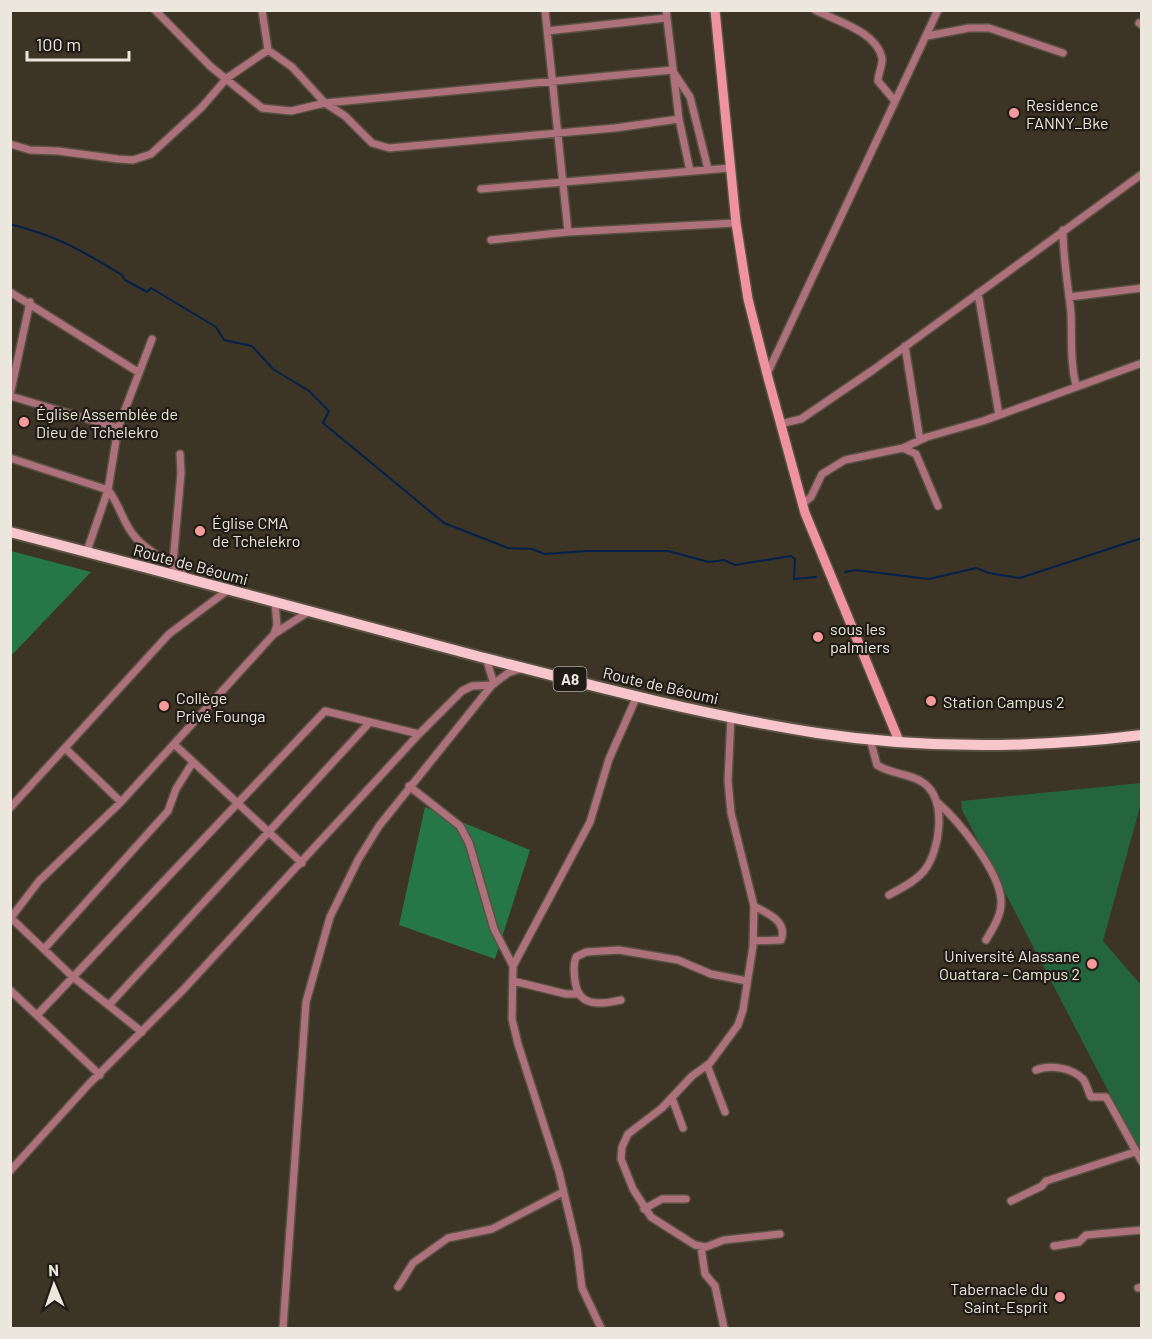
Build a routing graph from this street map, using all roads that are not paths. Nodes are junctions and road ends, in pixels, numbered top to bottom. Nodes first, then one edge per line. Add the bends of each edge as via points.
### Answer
1 (154, 10) edge
2 (262, 10) edge
3 (545, 10) edge
4 (715, 10) edge
5 (815, 10) edge
6 (938, 10) edge
7 (666, 14) edge
8 (547, 31) junction
9 (927, 36) junction
10 (268, 50) junction
11 (1063, 53) dead end
12 (672, 69) junction
13 (226, 78) junction
14 (550, 80) junction
15 (894, 100) junction
16 (325, 103) junction
17 (679, 119) junction
18 (557, 133) junction
19 (10, 144) edge
20 (730, 168) junction
21 (708, 169) junction
22 (690, 171) junction
23 (1142, 174) edge
24 (563, 182) junction
25 (481, 189) dead end
26 (736, 223) junction
27 (1063, 230) junction
28 (568, 232) junction
29 (491, 240) dead end
30 (1142, 288) edge
31 (10, 292) edge
32 (978, 293) junction
33 (1069, 297) junction
34 (30, 302) junction
35 (152, 339) dead end
36 (905, 346) junction
37 (1142, 363) edge
38 (138, 372) junction
39 (767, 374) junction
40 (1076, 386) junction
41 (10, 396) edge
42 (999, 415) junction
43 (780, 424) junction
44 (118, 429) junction
45 (920, 440) junction
46 (903, 448) junction
47 (180, 454) dead end
48 (10, 458) edge
49 (108, 490) junction
50 (802, 504) junction
51 (938, 506) dead end
52 (10, 532) edge
53 (87, 551) junction
54 (173, 563) junction
55 (189, 579) junction
56 (228, 590) junction
57 (275, 603) junction
58 (308, 612) junction
59 (274, 634) junction
60 (486, 658) junction
61 (523, 668) junction
62 (493, 684) junction
63 (637, 696) junction
64 (732, 716) junction
65 (370, 722) junction
66 (419, 734) junction
67 (1142, 735) edge
68 (870, 739) junction
69 (899, 741) junction
70 (175, 744) junction
71 (66, 749) junction
72 (194, 762) junction
73 (410, 786) junction
74 (120, 802) junction
75 (937, 802) junction
76 (238, 804) junction
77 (10, 808) edge
78 (269, 832) junction
79 (302, 863) junction
80 (889, 895) dead end
81 (754, 906) junction
82 (11, 918) edge
83 (753, 940) junction
84 (986, 940) dead end
85 (44, 949) junction
86 (513, 966) junction
87 (73, 977) junction
88 (513, 981) junction
89 (747, 981) junction
90 (10, 990) edge
91 (578, 994) junction
92 (621, 1000) dead end
93 (109, 1005) junction
94 (38, 1014) junction
95 (142, 1032) junction
96 (707, 1065) junction
97 (1036, 1070) dead end
98 (100, 1075) junction
99 (672, 1098) junction
100 (725, 1113) dead end
101 (683, 1128) dead end
102 (1135, 1152) junction
103 (1142, 1162) edge
104 (10, 1171) edge
105 (563, 1192) junction
106 (686, 1199) dead end
107 (1011, 1201) dead end
108 (645, 1209) junction
109 (1142, 1230) edge
110 (780, 1234) dead end
111 (1054, 1246) dead end
112 (700, 1247) junction
113 (398, 1287) dead end
114 (283, 1329) edge
115 (602, 1329) edge
116 (724, 1329) edge

1 - 13 street
2 - 10 street
3 - 8 street
4 - 20 main road
5 - 15 street via 868,36 883,62 878,81
6 - 9 street
7 - 8 street
7 - 12 street
8 - 14 street
9 - 11 street via 989,28
9 - 15 street
10 - 13 street
10 - 16 street via 292,68
12 - 14 street
12 - 17 street
12 - 21 street via 690,97
13 - 16 street via 262,108 286,111
13 - 19 street via 201,108 144,157 118,159 30,150
14 - 16 street
14 - 18 street
15 - 39 street
16 - 18 street via 345,116 372,143 389,148
17 - 18 street
17 - 22 street
18 - 24 street
20 - 21 street
20 - 26 main road
21 - 22 street
22 - 24 street
23 - 27 street
24 - 25 street
24 - 28 street
26 - 28 street
26 - 39 main road via 748,299
27 - 32 street
27 - 33 street via 1063,266
28 - 29 street
30 - 33 street
31 - 34 street
32 - 36 street
32 - 42 street
33 - 40 street
34 - 38 street
34 - 41 street
35 - 38 street
36 - 43 street via 801,419
36 - 45 street
37 - 40 street
38 - 44 street
39 - 43 main road
40 - 42 street
41 - 44 street
42 - 45 street
43 - 50 main road
44 - 49 street
45 - 46 street
46 - 50 street via 845,460 822,474 811,497
46 - 51 street via 916,454
47 - 54 street
48 - 49 street
49 - 53 street
49 - 54 street via 125,525 139,541
50 - 69 main road
52 - 53 main road, Route de Béoumi / A8
53 - 55 main road, Route de Béoumi / A8
54 - 55 street
55 - 56 main road, Route de Béoumi / A8
56 - 57 main road, Route de Béoumi / A8
56 - 71 street via 169,634
57 - 58 main road, Route de Béoumi / A8
57 - 59 street
58 - 59 street
58 - 60 main road, Route de Béoumi / A8
59 - 70 street
60 - 61 main road, Route de Béoumi / A8
60 - 62 street
61 - 62 street
61 - 63 main road, Route de Béoumi / A8
62 - 66 street via 462,691
62 - 73 street
63 - 64 main road, Route de Béoumi / A8
63 - 86 street via 609,759 590,822
64 - 68 main road, Route de Béoumi / A8
64 - 81 street via 728,781 731,813
65 - 66 street
65 - 76 street via 324,711
65 - 78 street
66 - 79 street
67 - 69 main road, Route de Béoumi / A8 via 1032,743
68 - 69 main road, Route de Béoumi / A8
68 - 75 street via 877,765 925,784
70 - 72 street
70 - 74 street
71 - 74 street
71 - 77 street
72 - 76 street
72 - 85 street via 176,789 168,811
73 - 86 street via 460,826 469,843 494,929
73 - 114 street via 358,860 330,917 306,1002
74 - 82 street via 39,881
75 - 80 street via 938,837 925,871
75 - 84 street via 967,833 997,887 999,913
76 - 78 street
76 - 87 street
78 - 79 street
78 - 93 street
79 - 95 street
81 - 83 street
81 - 83 street via 773,917 783,930 781,939 776,941
82 - 85 street
83 - 89 street
85 - 87 street
86 - 88 street
87 - 93 street
87 - 94 street
88 - 91 street
88 - 105 street via 512,1018 518,1044
89 - 91 street via 711,974 678,960 619,950 586,952 576,957 573,965
89 - 96 street via 738,1025
90 - 94 street
91 - 92 street via 597,1004
93 - 95 street
94 - 98 street
95 - 98 street
96 - 99 street
96 - 100 street
97 - 102 street via 1053,1066 1064,1070 1083,1079 1091,1097 1106,1097
98 - 104 street
99 - 101 street
99 - 108 street via 628,1134 622,1146 624,1171
102 - 103 street
102 - 107 street via 1046,1181
105 - 113 street via 492,1229 448,1238 413,1263
105 - 115 street via 582,1288
106 - 108 street via 662,1199
108 - 112 street via 661,1224
109 - 111 street via 1086,1234 1079,1242
110 - 112 street via 724,1240
112 - 116 street via 705,1274 715,1286

